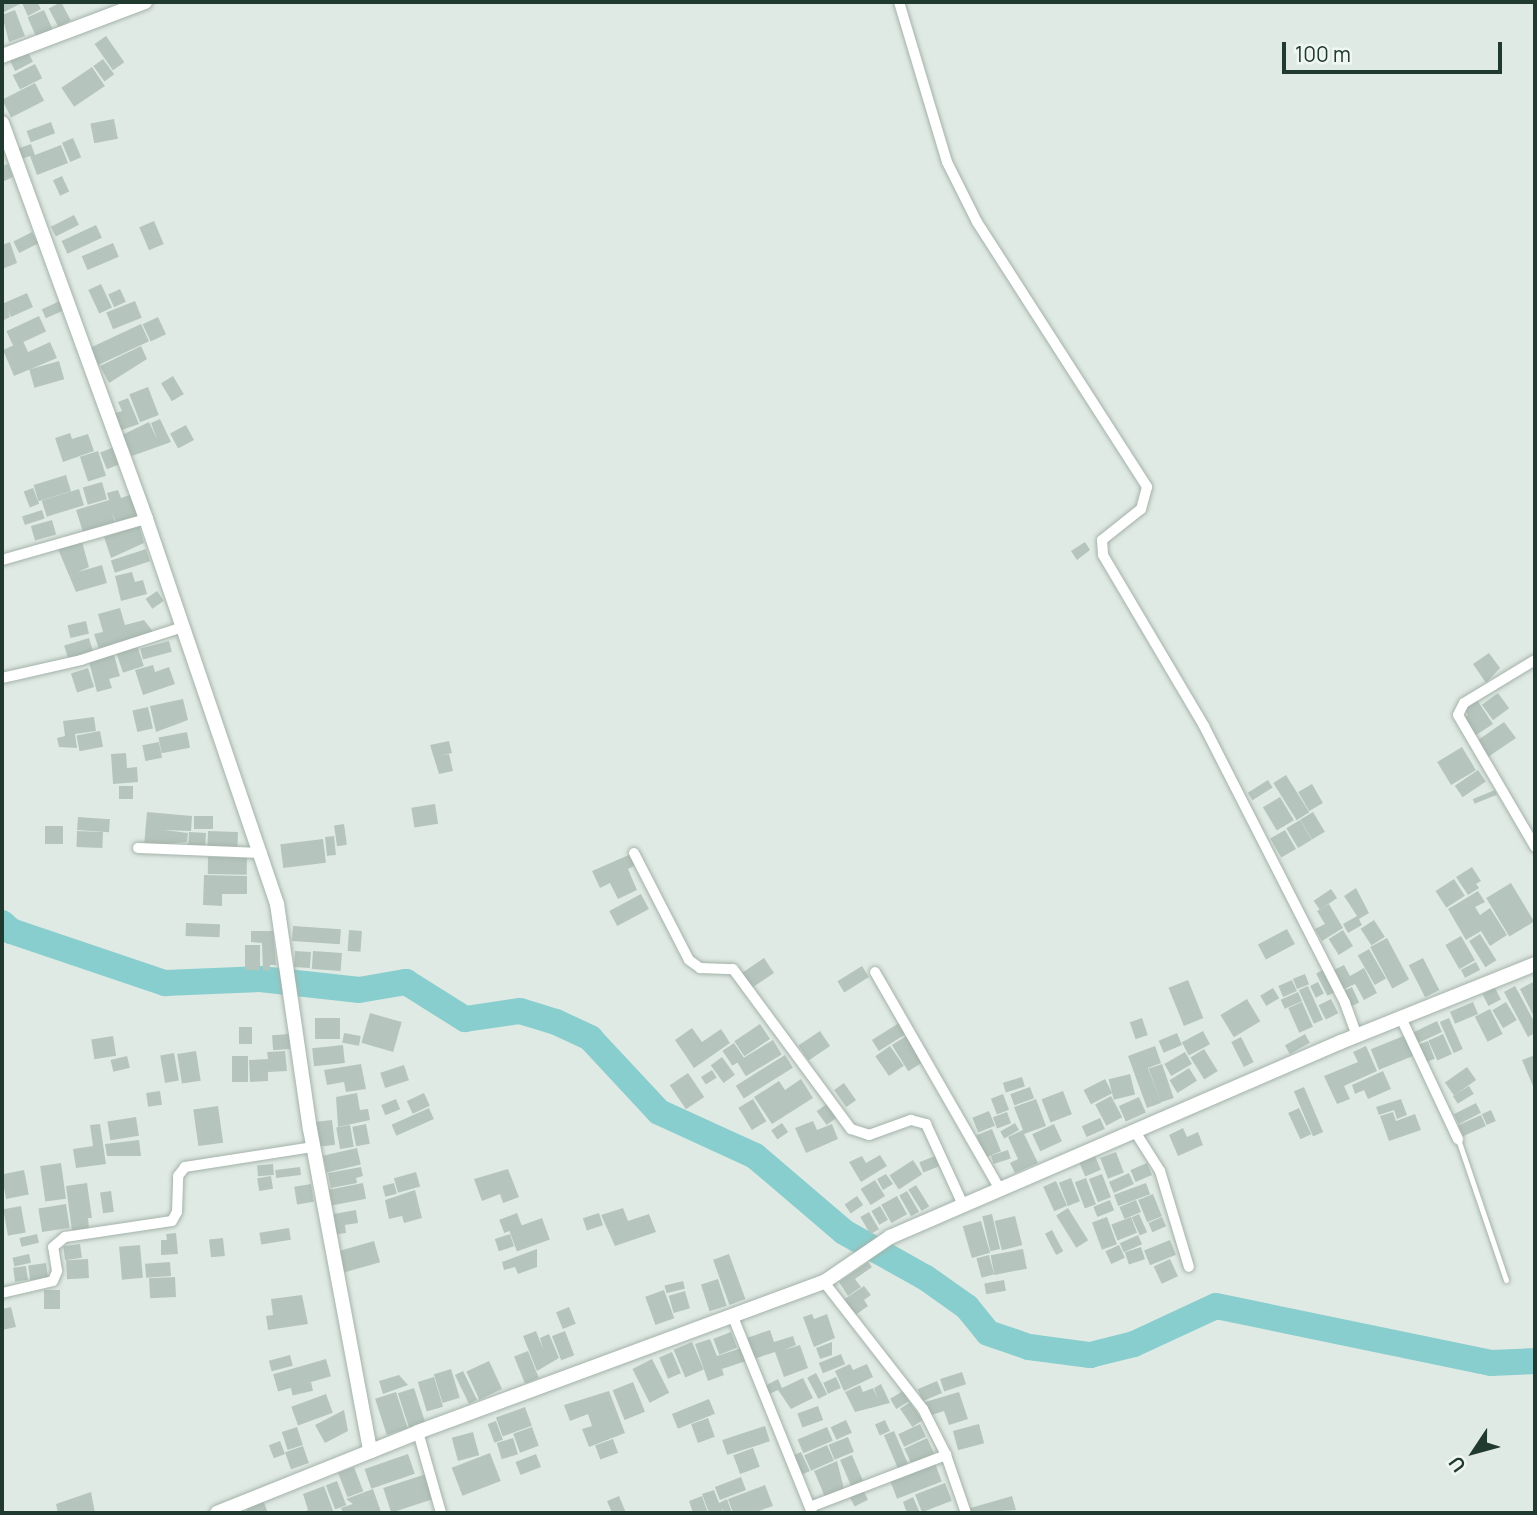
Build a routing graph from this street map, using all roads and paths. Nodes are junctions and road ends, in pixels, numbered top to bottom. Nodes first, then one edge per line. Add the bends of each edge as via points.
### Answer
1 (145, 2) edge
2 (899, 2) edge
3 (2, 55) edge
4 (2, 123) edge
5 (146, 519) junction
6 (2, 560) edge
7 (183, 627) junction
8 (1535, 660) edge
9 (2, 678) edge
10 (1535, 847) edge
11 (138, 848) dead end
12 (262, 853) junction
13 (634, 853) dead end
14 (1535, 964) edge
15 (875, 972) dead end
16 (1401, 1018) junction
17 (1357, 1036) junction
18 (1134, 1130) junction
19 (1458, 1139) joint
20 (313, 1147) junction
21 (1000, 1189) junction
22 (963, 1205) junction
23 (1189, 1267) dead end
24 (1506, 1280) dead end
25 (824, 1282) junction
26 (2, 1293) edge
27 (733, 1317) junction
28 (418, 1432) junction
29 (370, 1451) junction
30 (946, 1455) junction
31 (811, 1510) edge
32 (217, 1513) edge
33 (441, 1513) edge
34 (966, 1513) edge

1 - 3 street
2 - 17 street via 947,162 977,222 1147,487 1141,509 1102,540 1103,555 1205,726 1345,1003
4 - 5 street
5 - 6 street
5 - 7 street
7 - 9 street via 81,660
7 - 12 street
8 - 10 street via 1464,703 1458,715
11 - 12 street
12 - 20 street via 289,964
13 - 22 street via 689,960 700,968 733,969 813,1082 856,1132 876,1134 911,1120 926,1124
14 - 16 street
15 - 21 street
16 - 17 street
16 - 19 street
17 - 18 street
18 - 21 street
18 - 23 street via 1160,1171
19 - 24 lane
20 - 26 street via 185,1167 178,1177 177,1212 172,1221 65,1237 53,1247 57,1271 53,1281
20 - 29 street
21 - 22 street
22 - 25 street via 890,1237
25 - 27 street
25 - 30 street via 907,1385
27 - 28 street
27 - 31 street
28 - 29 street
28 - 33 street
29 - 32 street
30 - 31 street
30 - 34 street

